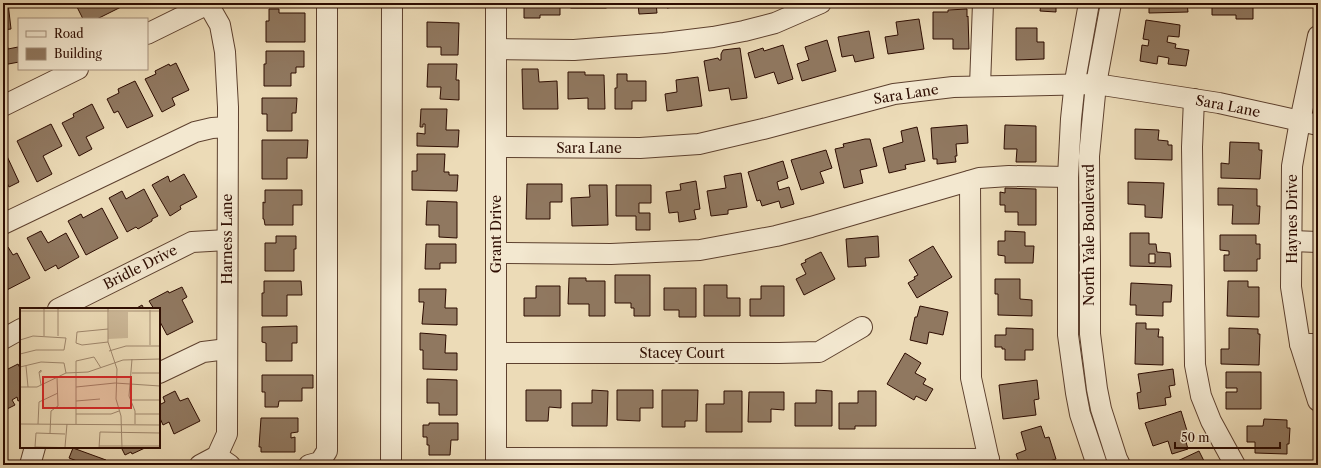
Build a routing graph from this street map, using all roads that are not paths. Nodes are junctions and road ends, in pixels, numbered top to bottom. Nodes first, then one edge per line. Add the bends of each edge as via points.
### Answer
1 (209, 3) edge
2 (327, 3) edge
3 (392, 3) edge
4 (496, 3) edge
5 (821, 3) edge
6 (983, 3) edge
7 (1089, 3) edge
8 (1110, 3) edge
9 (148, 34) edge
10 (1318, 36) edge
11 (496, 49) junction
12 (76, 70) edge
13 (1075, 84) junction
14 (1096, 84) junction
15 (980, 86) junction
16 (1194, 99) junction
17 (3, 106) edge
18 (1309, 123) edge
19 (228, 127) junction
20 (497, 147) junction
21 (1068, 177) junction
22 (970, 181) junction
23 (3, 224) edge
24 (227, 240) junction
25 (1292, 241) junction
26 (1318, 242) edge
27 (496, 253) junction
28 (60, 308) edge
29 (862, 327) dead end
30 (20, 330) edge
31 (3, 339) edge
32 (1309, 344) edge
33 (227, 349) junction
34 (496, 353) junction
35 (160, 373) edge
36 (1318, 401) edge
37 (35, 448) edge
38 (496, 461) edge
39 (216, 462) edge
40 (989, 462) edge
41 (30, 465) edge
42 (309, 465) edge
43 (391, 465) edge
44 (1097, 465) edge
45 (1120, 465) edge
46 (1235, 465) edge

1 - 9 street
1 - 19 street, Harness Lane via 220,25 226,52
2 - 42 street via 328,452 320,462
3 - 43 street
4 - 11 street, Grant Drive
5 - 11 street via 775,23 713,37 574,50
6 - 15 street
7 - 13 street, North Yale Boulevard
8 - 14 street, North Yale Boulevard
10 - 18 street, Haynes Drive
11 - 20 street, Grant Drive
12 - 17 street
13 - 14 street, Sara Lane
13 - 15 street, Sara Lane
13 - 21 street, North Yale Boulevard
14 - 16 street, Sara Lane
14 - 45 street, North Yale Boulevard via 1089,156 1090,334 1096,389
15 - 20 street, Sara Lane via 894,94 699,144 640,148
16 - 18 street, Sara Lane
16 - 46 street via 1192,155 1195,365 1211,421
18 - 25 street, Haynes Drive via 1292,166
19 - 23 street via 195,132
19 - 24 street, Harness Lane
20 - 27 street, Grant Drive
21 - 22 street via 1009,176
21 - 44 street, North Yale Boulevard via 1068,335 1080,414
22 - 27 street via 776,236 700,250 611,254
22 - 40 street via 971,378
24 - 28 street, Bridle Drive via 192,242
24 - 33 street, Harness Lane
25 - 26 street
25 - 32 street, Haynes Drive via 1291,287
27 - 34 street, Grant Drive
29 - 34 street, Stacey Court via 819,352
30 - 31 street
32 - 36 street, Haynes Drive
33 - 35 street via 203,352
33 - 39 street, Harness Lane via 227,434
34 - 38 street, Grant Drive
37 - 41 street
38 - 40 street

